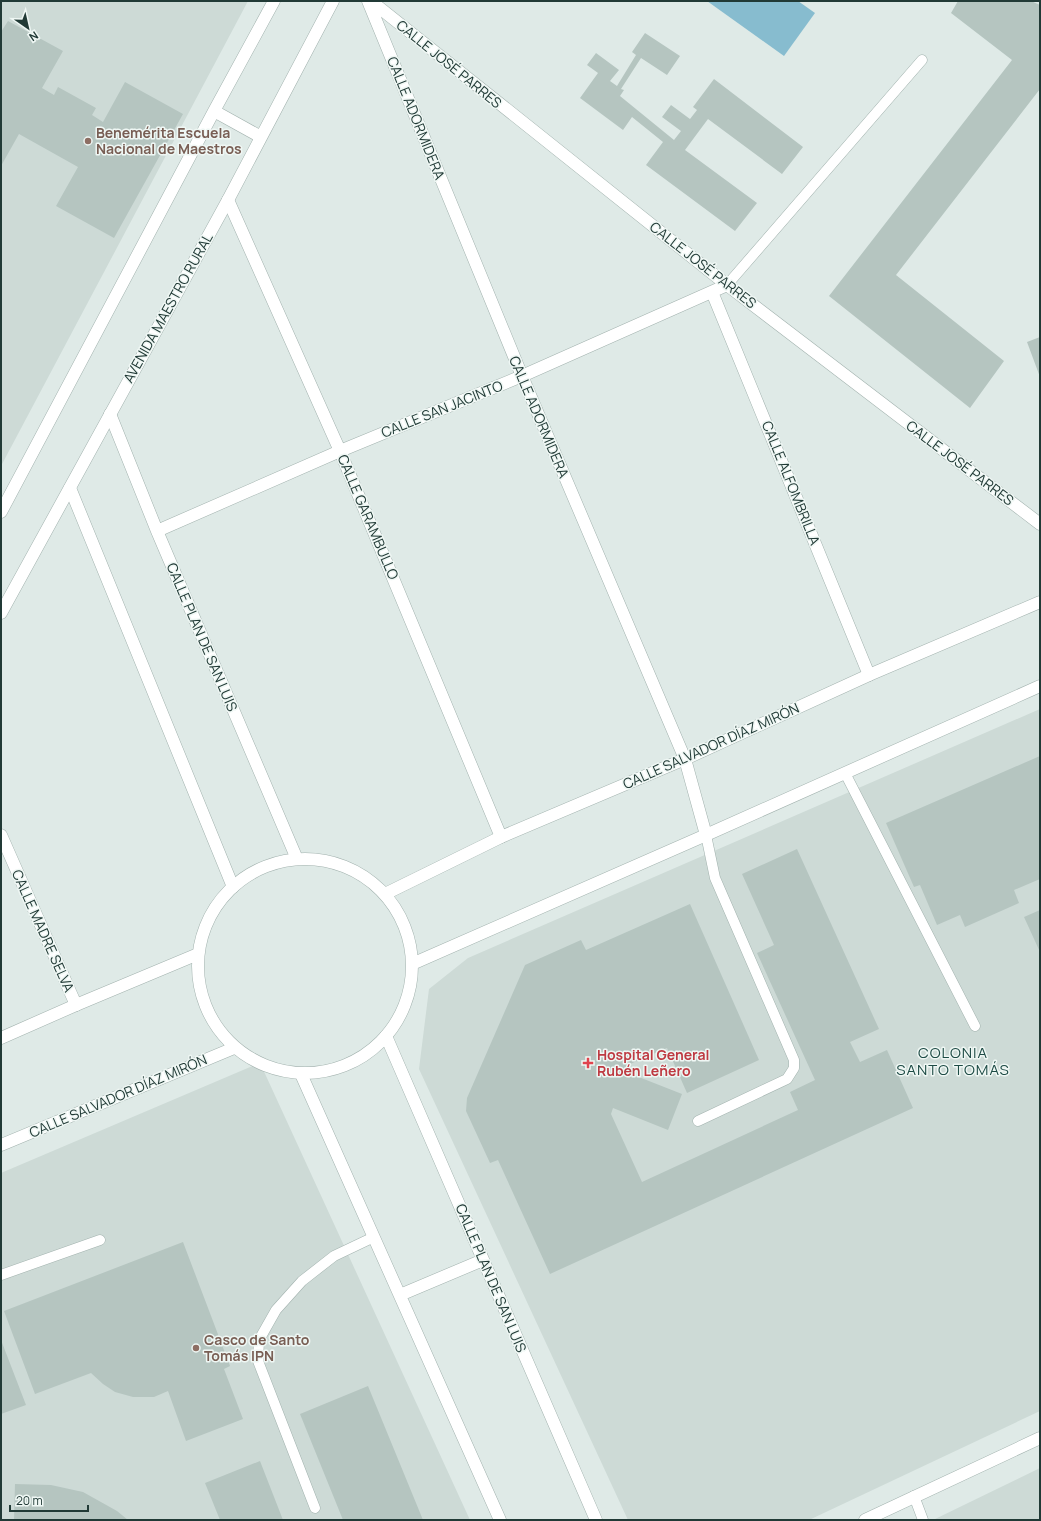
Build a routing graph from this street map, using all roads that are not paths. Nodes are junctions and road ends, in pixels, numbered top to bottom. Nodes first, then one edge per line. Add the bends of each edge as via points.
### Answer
1 (274, 1) edge
2 (333, 1) edge
3 (369, 1) edge
4 (922, 60) dead end
5 (214, 111) junction
6 (261, 137) junction
7 (228, 200) junction
8 (727, 285) junction
9 (712, 292) junction
10 (522, 376) junction
11 (110, 414) junction
12 (340, 451) junction
13 (70, 488) junction
14 (1, 512) edge
15 (1040, 524) edge
16 (157, 531) junction
17 (1040, 602) edge
18 (1, 614) edge
19 (869, 674) junction
20 (1040, 686) edge
21 (685, 759) junction
22 (845, 773) junction
23 (1, 835) edge
24 (706, 835) junction
25 (501, 837) junction
26 (297, 859) junction
27 (233, 887) junction
28 (385, 894) junction
29 (198, 954) junction
30 (412, 964) junction
31 (76, 1005) junction
32 (975, 1026) dead end
33 (386, 1036) junction
34 (1, 1038) edge
35 (234, 1048) junction
36 (301, 1074) junction
37 (698, 1121) dead end
38 (1, 1145) edge
39 (374, 1237) junction
40 (100, 1240) dead end
41 (483, 1260) junction
42 (1, 1275) edge
43 (400, 1295) junction
44 (1040, 1438) edge
45 (914, 1496) junction
46 (315, 1508) dead end
47 (500, 1520) edge
48 (596, 1520) edge
49 (865, 1520) edge
50 (923, 1520) edge

1 - 5 street
2 - 6 street, AVENIDA MAESTRO RURAL
3 - 8 street, CALLE JOSÉ PARRES
3 - 10 street, CALLE ADORMIDERA
4 - 8 lane
5 - 6 street
5 - 14 street
6 - 7 street, AVENIDA MAESTRO RURAL
7 - 11 street, AVENIDA MAESTRO RURAL
7 - 12 street, CALLE GARAMBULLO
8 - 9 street, CALLE SAN JACINTO
8 - 15 street, CALLE JOSÉ PARRES
9 - 10 street, CALLE SAN JACINTO
9 - 19 street, CALLE ALFOMBRILLA
10 - 12 street, CALLE SAN JACINTO
10 - 21 street, CALLE ADORMIDERA
11 - 13 street, AVENIDA MAESTRO RURAL
11 - 16 street, CALLE PLAN DE SAN LUIS
12 - 16 street, CALLE SAN JACINTO
12 - 25 street, CALLE GARAMBULLO
13 - 18 street, AVENIDA MAESTRO RURAL
13 - 27 street
16 - 26 street, CALLE PLAN DE SAN LUIS
17 - 19 street, CALLE SALVADOR DÍAZ MIRÓN
19 - 21 street, CALLE SALVADOR DÍAZ MIRÓN
20 - 22 street
21 - 24 street, CALLE ADORMIDERA
21 - 25 street, CALLE SALVADOR DÍAZ MIRÓN
22 - 24 street
22 - 32 lane
23 - 31 street, CALLE MADRE SELVA
24 - 30 street
24 - 37 lane via 715,878 794,1060 794,1068 787,1080
25 - 28 street, CALLE SALVADOR DÍAZ MIRÓN
26 - 27 street via 263,868
26 - 28 street via 330,862 360,874
27 - 29 street via 216,906 204,930
28 - 30 street via 400,915 409,939
29 - 31 street
29 - 35 street via 200,989 209,1015
30 - 33 street via 406,1002
31 - 34 street
33 - 36 street via 362,1057 340,1067
33 - 41 street, CALLE PLAN DE SAN LUIS
35 - 36 street via 266,1066
35 - 38 street, CALLE SALVADOR DÍAZ MIRÓN
36 - 39 street
39 - 43 street
39 - 46 lane via 334,1256 302,1281 276,1310 259,1340 258,1361
40 - 42 lane
41 - 43 street
41 - 48 street, CALLE PLAN DE SAN LUIS
43 - 47 street
44 - 45 street
45 - 49 street
45 - 50 lane

